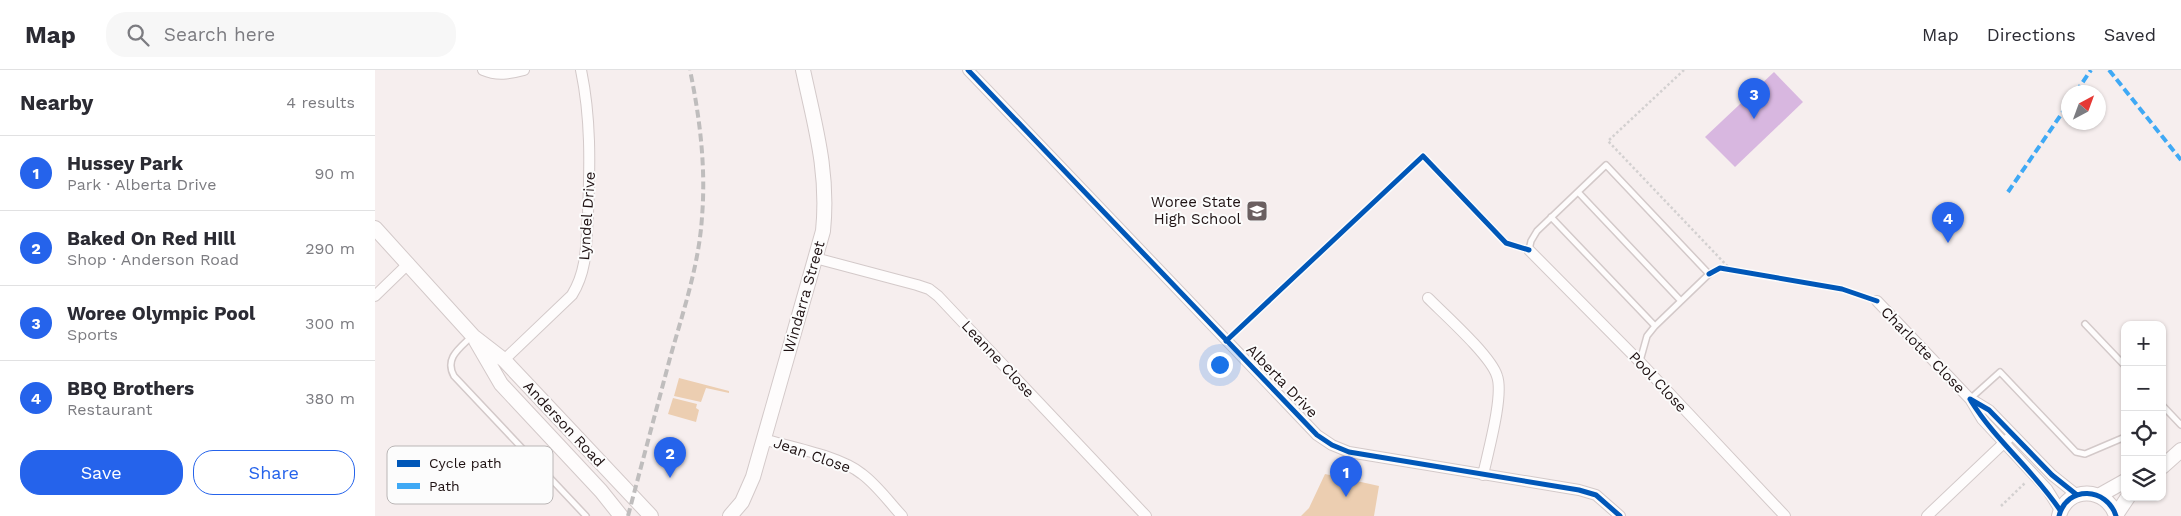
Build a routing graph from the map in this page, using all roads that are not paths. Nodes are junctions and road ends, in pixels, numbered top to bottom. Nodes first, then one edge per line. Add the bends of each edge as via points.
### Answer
1 (483, 70) edge
2 (523, 70) edge
3 (581, 70) edge
4 (803, 70) edge
5 (967, 70) edge
6 (1578, 192) junction
7 (1551, 216) junction
8 (375, 228) edge
9 (1529, 250) joint
10 (815, 258) junction
11 (409, 263) junction
12 (375, 296) edge
13 (1428, 298) dead end
14 (1681, 301) junction
15 (1877, 301) dead end
16 (2085, 324) dead end
17 (1655, 326) junction
18 (473, 336) junction
19 (504, 360) junction
20 (1640, 362) junction
21 (2121, 362) edge
22 (493, 370) junction
23 (1970, 399) junction
24 (2166, 409) edge
25 (2181, 425) edge
26 (2012, 435) junction
27 (763, 439) junction
28 (2121, 439) edge
29 (2181, 442) edge
30 (2004, 443) junction
31 (520, 446) edge
32 (2181, 450) edge
33 (2166, 453) edge
34 (2166, 463) edge
35 (1483, 475) junction
36 (553, 481) edge
37 (2121, 483) edge
38 (2077, 495) junction
39 (2100, 496) junction
40 (2125, 501) edge
41 (2060, 513) edge
42 (2116, 515) edge
43 (586, 516) edge
44 (621, 516) edge
45 (651, 516) edge
46 (730, 516) edge
47 (902, 516) edge
48 (1146, 516) edge
49 (1620, 516) edge
50 (1785, 516) edge
51 (1927, 516) edge

1 - 2 street via 495,74
3 - 19 street, Lyndel Drive via 589,117 591,156 585,261 580,282 572,295
4 - 10 street, Windarra Street via 825,186 823,231
5 - 35 street, Alberta Drive via 1317,436 1349,452
6 - 7 lane
6 - 14 lane
6 - 14 lane via 1607,165 1709,274
7 - 9 lane via 1531,241
7 - 17 lane
8 - 11 street, Anderson Road
9 - 20 street, Pool Close
10 - 27 street, Windarra Street
10 - 48 street, Leanne Close via 917,285 938,296
11 - 12 street
11 - 18 street, Anderson Road
13 - 35 street via 1490,362 1498,376 1499,394
14 - 17 lane
15 - 23 street, Charlotte Close
16 - 21 lane
17 - 20 lane via 1647,336
18 - 19 street, Anderson Road
18 - 22 street, Anderson Road
18 - 31 lane via 451,358 454,376
19 - 22 street
19 - 45 street, Anderson Road
20 - 50 street, Pool Close
22 - 44 street, Anderson Road via 506,389
23 - 26 street, Charlotte Close via 1989,410
23 - 28 lane via 2000,372 2076,452 2085,454
23 - 30 street, Charlotte Close via 1982,419
24 - 25 lane
26 - 30 street
26 - 38 street, Charlotte Close via 2051,475
27 - 46 street, Windarra Street via 749,487
27 - 47 street, Jean Close via 852,468 862,474
29 - 33 street
30 - 41 street, Charlotte Close via 2047,489
30 - 51 street
32 - 34 street
35 - 49 street, Alberta Drive via 1596,495
36 - 43 lane
37 - 39 street
38 - 39 street via 2093,493
38 - 41 street via 2065,504
39 - 42 street via 2107,500
40 - 42 street

